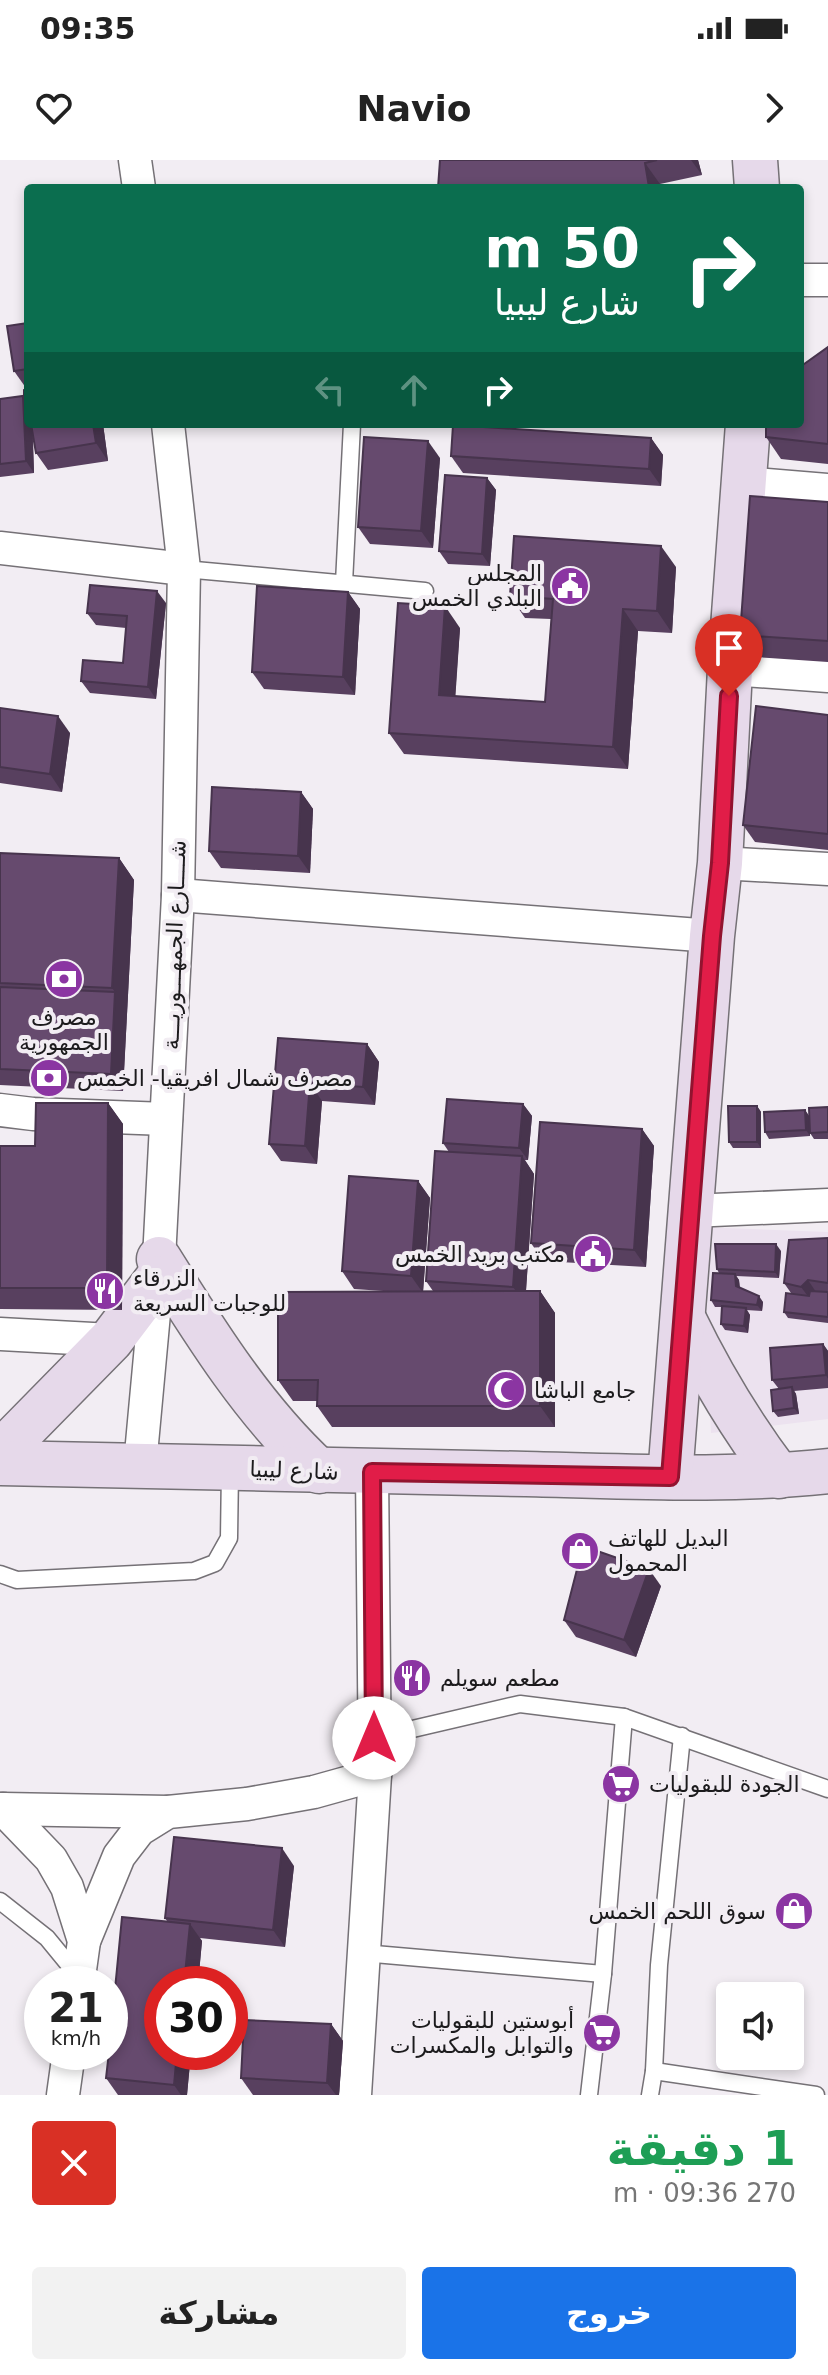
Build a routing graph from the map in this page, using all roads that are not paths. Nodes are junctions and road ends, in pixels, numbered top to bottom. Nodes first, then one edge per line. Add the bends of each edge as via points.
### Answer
1 (135, 160) edge
2 (755, 160) edge
3 (138, 184) edge
4 (757, 184) edge
5 (804, 280) edge
6 (828, 280) edge
7 (168, 428) edge
8 (352, 428) edge
9 (748, 428) edge
10 (743, 483) junction
11 (828, 490) edge
12 (0, 548) edge
13 (184, 569) junction
14 (344, 583) junction
15 (425, 591) dead end
16 (730, 669) junction
17 (828, 676) edge
18 (720, 863) junction
19 (828, 869) edge
20 (178, 895) junction
21 (712, 936) junction
22 (0, 1110) edge
23 (166, 1119) junction
24 (828, 1205) edge
25 (691, 1211) junction
26 (158, 1268) junction
27 (682, 1315) junction
28 (0, 1334) edge
29 (111, 1340) junction
30 (0, 1453) edge
31 (0, 1463) edge
32 (140, 1465) junction
33 (230, 1468) junction
34 (319, 1471) junction
35 (828, 1471) edge
36 (372, 1472) junction
37 (779, 1476) junction
38 (670, 1477) junction
39 (0, 1574) edge
40 (624, 1717) junction
41 (682, 1736) junction
42 (374, 1738) junction
43 (375, 1775) junction
44 (828, 1789) edge
45 (2, 1809) edge
46 (168, 1812) junction
47 (0, 1901) edge
48 (84, 1941) junction
49 (363, 1953) junction
50 (68, 1966) edge
51 (80, 1966) edge
52 (603, 1974) junction
53 (66, 2070) edge
54 (654, 2071) junction
55 (63, 2095) edge
56 (355, 2095) edge
57 (589, 2095) edge
58 (650, 2095) edge
59 (816, 2095) edge

1 - 3 street
2 - 4 street
5 - 6 street
7 - 13 street, شــــارع الجمهـــوريـــة
8 - 14 lane
9 - 10 street
10 - 11 street
10 - 16 street
12 - 13 street
13 - 14 lane
13 - 20 street, شــــارع الجمهـــوريـــة
14 - 15 lane
16 - 17 street
16 - 18 street
18 - 19 street
18 - 21 street
20 - 21 street
20 - 23 street, شــــارع الجمهـــوريـــة
21 - 25 street
22 - 23 street
23 - 26 street, شــــارع الجمهـــوريـــة
24 - 25 street
25 - 27 street
26 - 29 street
26 - 32 street, شــــارع الجمهـــوريـــة
26 - 34 street via 284,1439
27 - 37 street via 709,1373
27 - 38 street
28 - 29 street
29 - 30 street
31 - 32 street, شارع ليبيا
32 - 33 street, شارع ليبيا
33 - 34 street, شارع ليبيا
33 - 39 lane via 229,1538 215,1563 164,1573 17,1580
34 - 36 street, شارع ليبيا
35 - 37 street, شارع ليبيا
36 - 38 street, شارع ليبيا
36 - 42 street
37 - 38 street, شارع ليبيا
40 - 41 lane
40 - 42 lane via 520,1704
40 - 52 lane
41 - 44 lane
41 - 54 lane
42 - 43 street
43 - 46 street via 300,1795
43 - 49 street
45 - 46 street
45 - 48 street via 51,1859 67,1887
46 - 48 street via 139,1830 119,1856
47 - 50 lane via 47,1938
48 - 51 street
49 - 52 lane
49 - 56 street
52 - 57 lane
53 - 55 street
54 - 58 lane
54 - 59 lane

